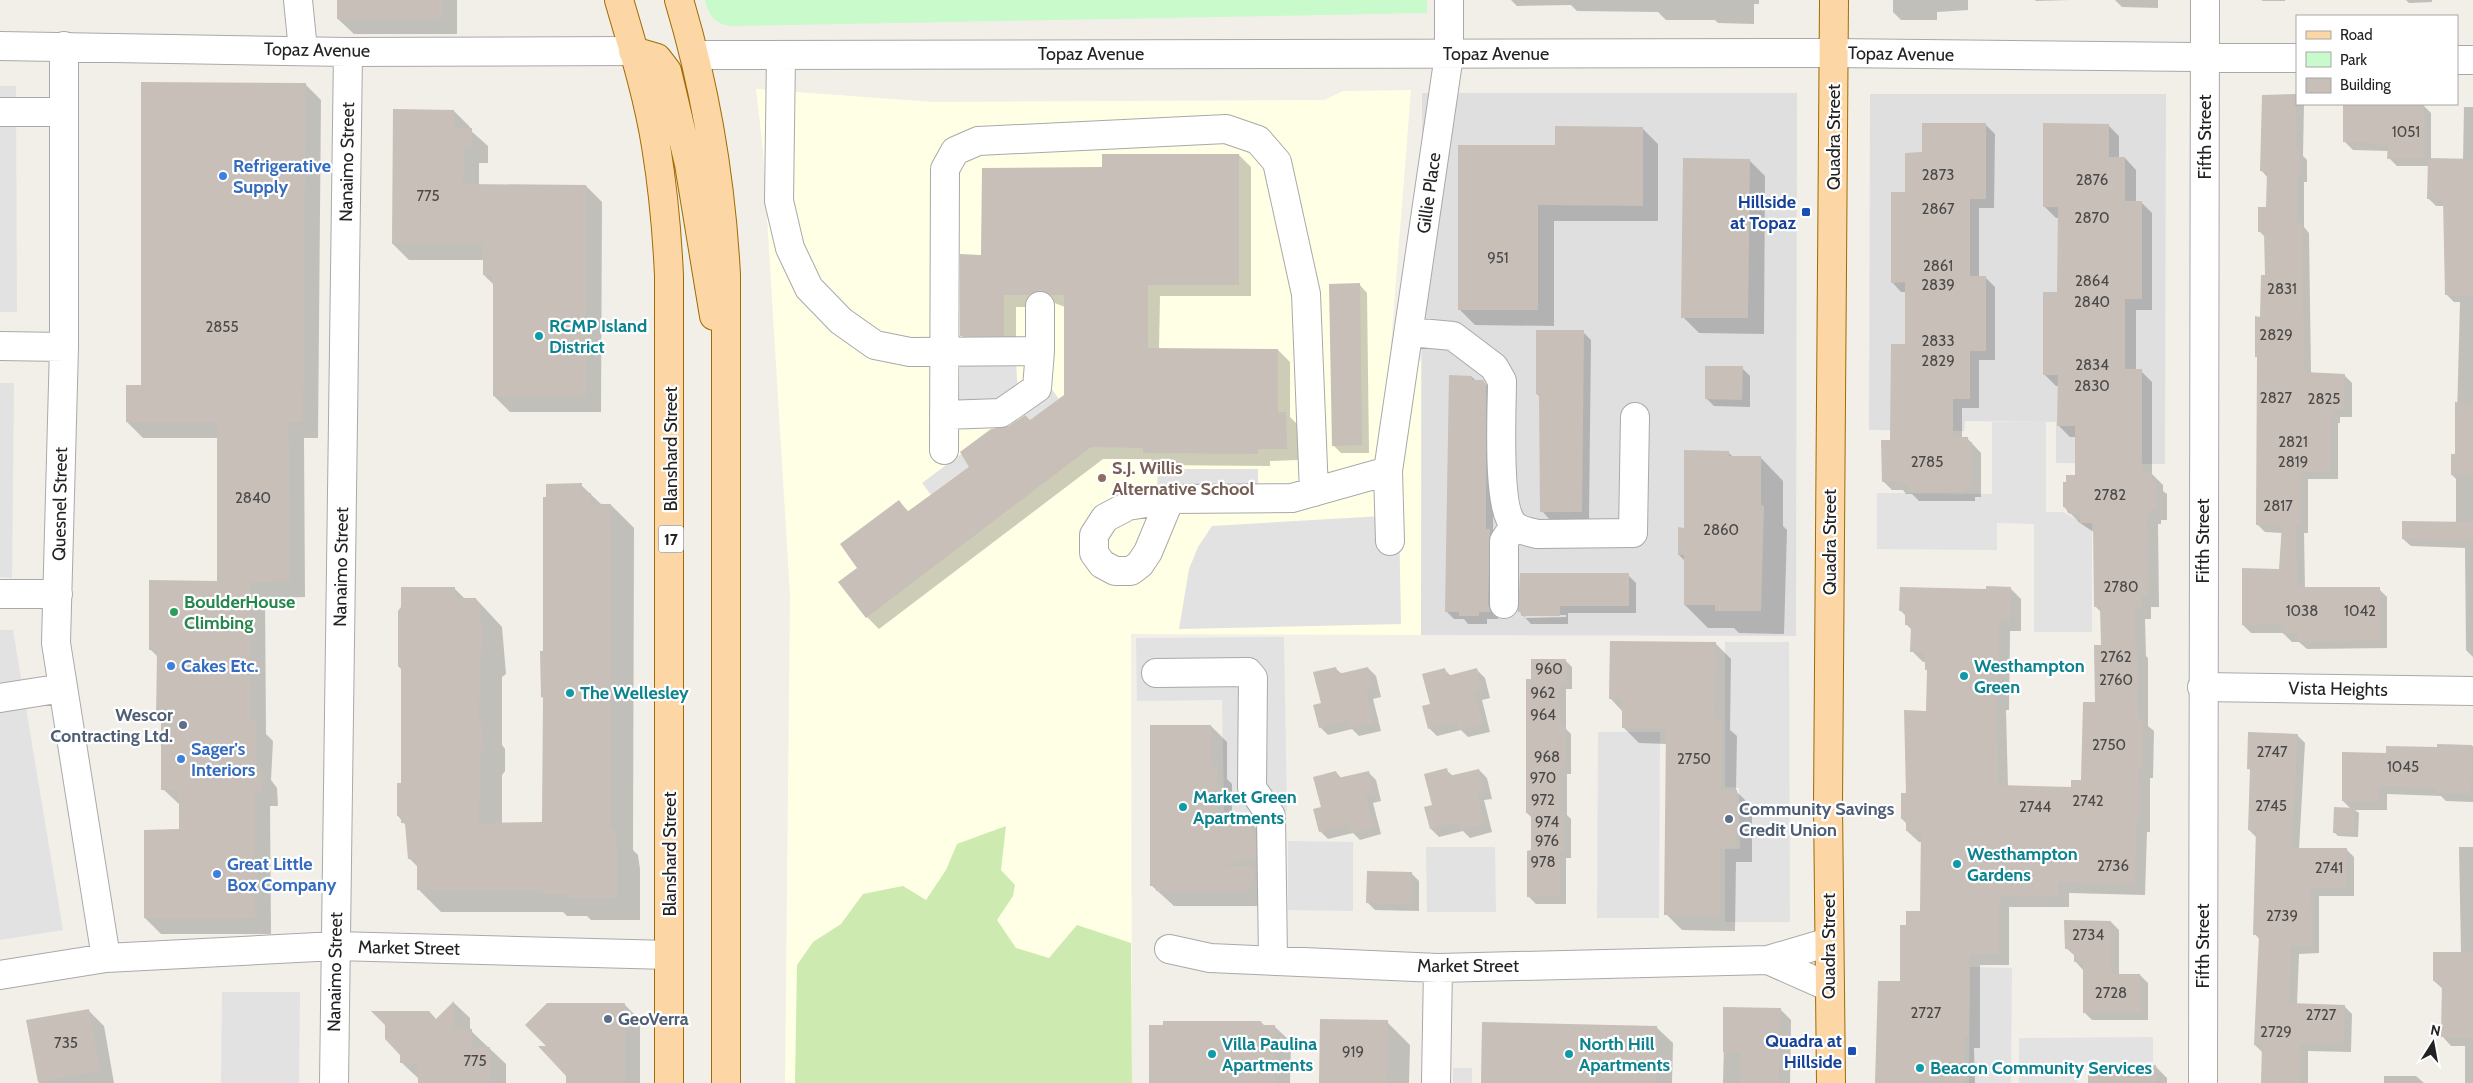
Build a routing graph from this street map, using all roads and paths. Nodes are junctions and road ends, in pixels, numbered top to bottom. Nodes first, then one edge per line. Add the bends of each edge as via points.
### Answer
1 (298, 0) edge
2 (619, 0) edge
3 (679, 0) edge
4 (1449, 0) edge
5 (1834, 0) edge
6 (2204, 0) edge
7 (0, 46) edge
8 (64, 46) junction
9 (303, 50) junction
10 (633, 51) junction
11 (348, 52) junction
12 (1834, 53) junction
13 (695, 55) junction
14 (781, 55) junction
15 (1449, 55) junction
16 (2205, 57) junction
17 (2296, 58) edge
18 (2458, 60) edge
19 (2473, 60) edge
20 (0, 112) edge
21 (64, 112) junction
22 (1040, 306) dead end
23 (1409, 332) junction
24 (0, 346) edge
25 (64, 347) junction
26 (1040, 350) junction
27 (944, 352) junction
28 (726, 378) junction
29 (944, 415) junction
30 (1635, 417) dead end
31 (944, 450) dead end
32 (1388, 470) junction
33 (1314, 492) junction
34 (1170, 499) dead end
35 (1514, 526) junction
36 (1390, 541) dead end
37 (0, 594) edge
38 (58, 594) junction
39 (1504, 604) dead end
40 (1156, 673) dead end
41 (2202, 687) junction
42 (63, 688) junction
43 (2473, 691) edge
44 (0, 698) edge
45 (1829, 942) junction
46 (336, 946) junction
47 (1169, 949) dead end
48 (669, 955) junction
49 (106, 958) junction
50 (1273, 960) junction
51 (1768, 960) junction
52 (1438, 968) junction
53 (0, 975) edge
54 (1829, 987) junction
55 (334, 1083) edge
56 (669, 1083) edge
57 (726, 1083) edge
58 (1436, 1083) edge
59 (1831, 1083) edge
60 (2203, 1083) edge

1 - 9 street
2 - 10 main road, Blanshard Street / 17
3 - 13 main road
4 - 15 street, Gillie Place
5 - 12 main road, Quadra Street
6 - 16 street, Fifth Street
7 - 8 street, Topaz Avenue
8 - 9 street, Topaz Avenue
8 - 21 street, Quesnel Street
9 - 11 street, Topaz Avenue
10 - 11 street, Topaz Avenue
10 - 28 main road via 657,58 667,71 690,164
10 - 48 main road, Blanshard Street / 17 via 656,144 670,276
11 - 46 street, Nanaimo Street
12 - 15 street, Topaz Avenue
12 - 16 street, Topaz Avenue
12 - 45 main road, Quadra Street
13 - 14 street, Topaz Avenue
13 - 28 main road via 711,132 722,210
14 - 15 street, Topaz Avenue
14 - 27 street via 779,201 790,248 809,288 841,321 875,345 910,352
15 - 23 street, Gillie Place
16 - 17 street, Topaz Avenue
16 - 41 street, Fifth Street
18 - 19 street
20 - 21 street
21 - 25 street, Quesnel Street
22 - 26 street
23 - 32 street, Gillie Place
23 - 35 street via 1453,336 1494,367 1502,381 1502,494
24 - 25 street
25 - 38 street, Quesnel Street
26 - 27 street
26 - 29 street via 1037,388 1001,413
27 - 29 street
27 - 33 street via 945,169 955,151 978,141 1226,129 1258,140 1276,162 1306,294
28 - 57 main road
29 - 31 street
30 - 35 street via 1633,533 1537,534
32 - 33 street
32 - 36 street, Gillie Place
33 - 34 street via 1292,498
35 - 39 street via 1504,541
37 - 38 street
38 - 42 street, Quesnel Street via 56,643
40 - 50 street via 1248,672 1253,678 1252,788 1271,816
41 - 43 street, Vista Heights
41 - 60 street, Fifth Street
42 - 44 street
42 - 49 street, Quesnel Street
45 - 51 street, Market Street
45 - 54 main road, Quadra Street
46 - 48 street, Market Street
46 - 49 street, Market Street
46 - 55 street, Nanaimo Street
47 - 50 street, Market Street via 1210,958
48 - 56 main road, Blanshard Street / 17
49 - 53 street, Market Street
50 - 52 street, Market Street
51 - 52 street, Market Street
51 - 54 street, Market Street
52 - 58 street
54 - 59 main road, Quadra Street

